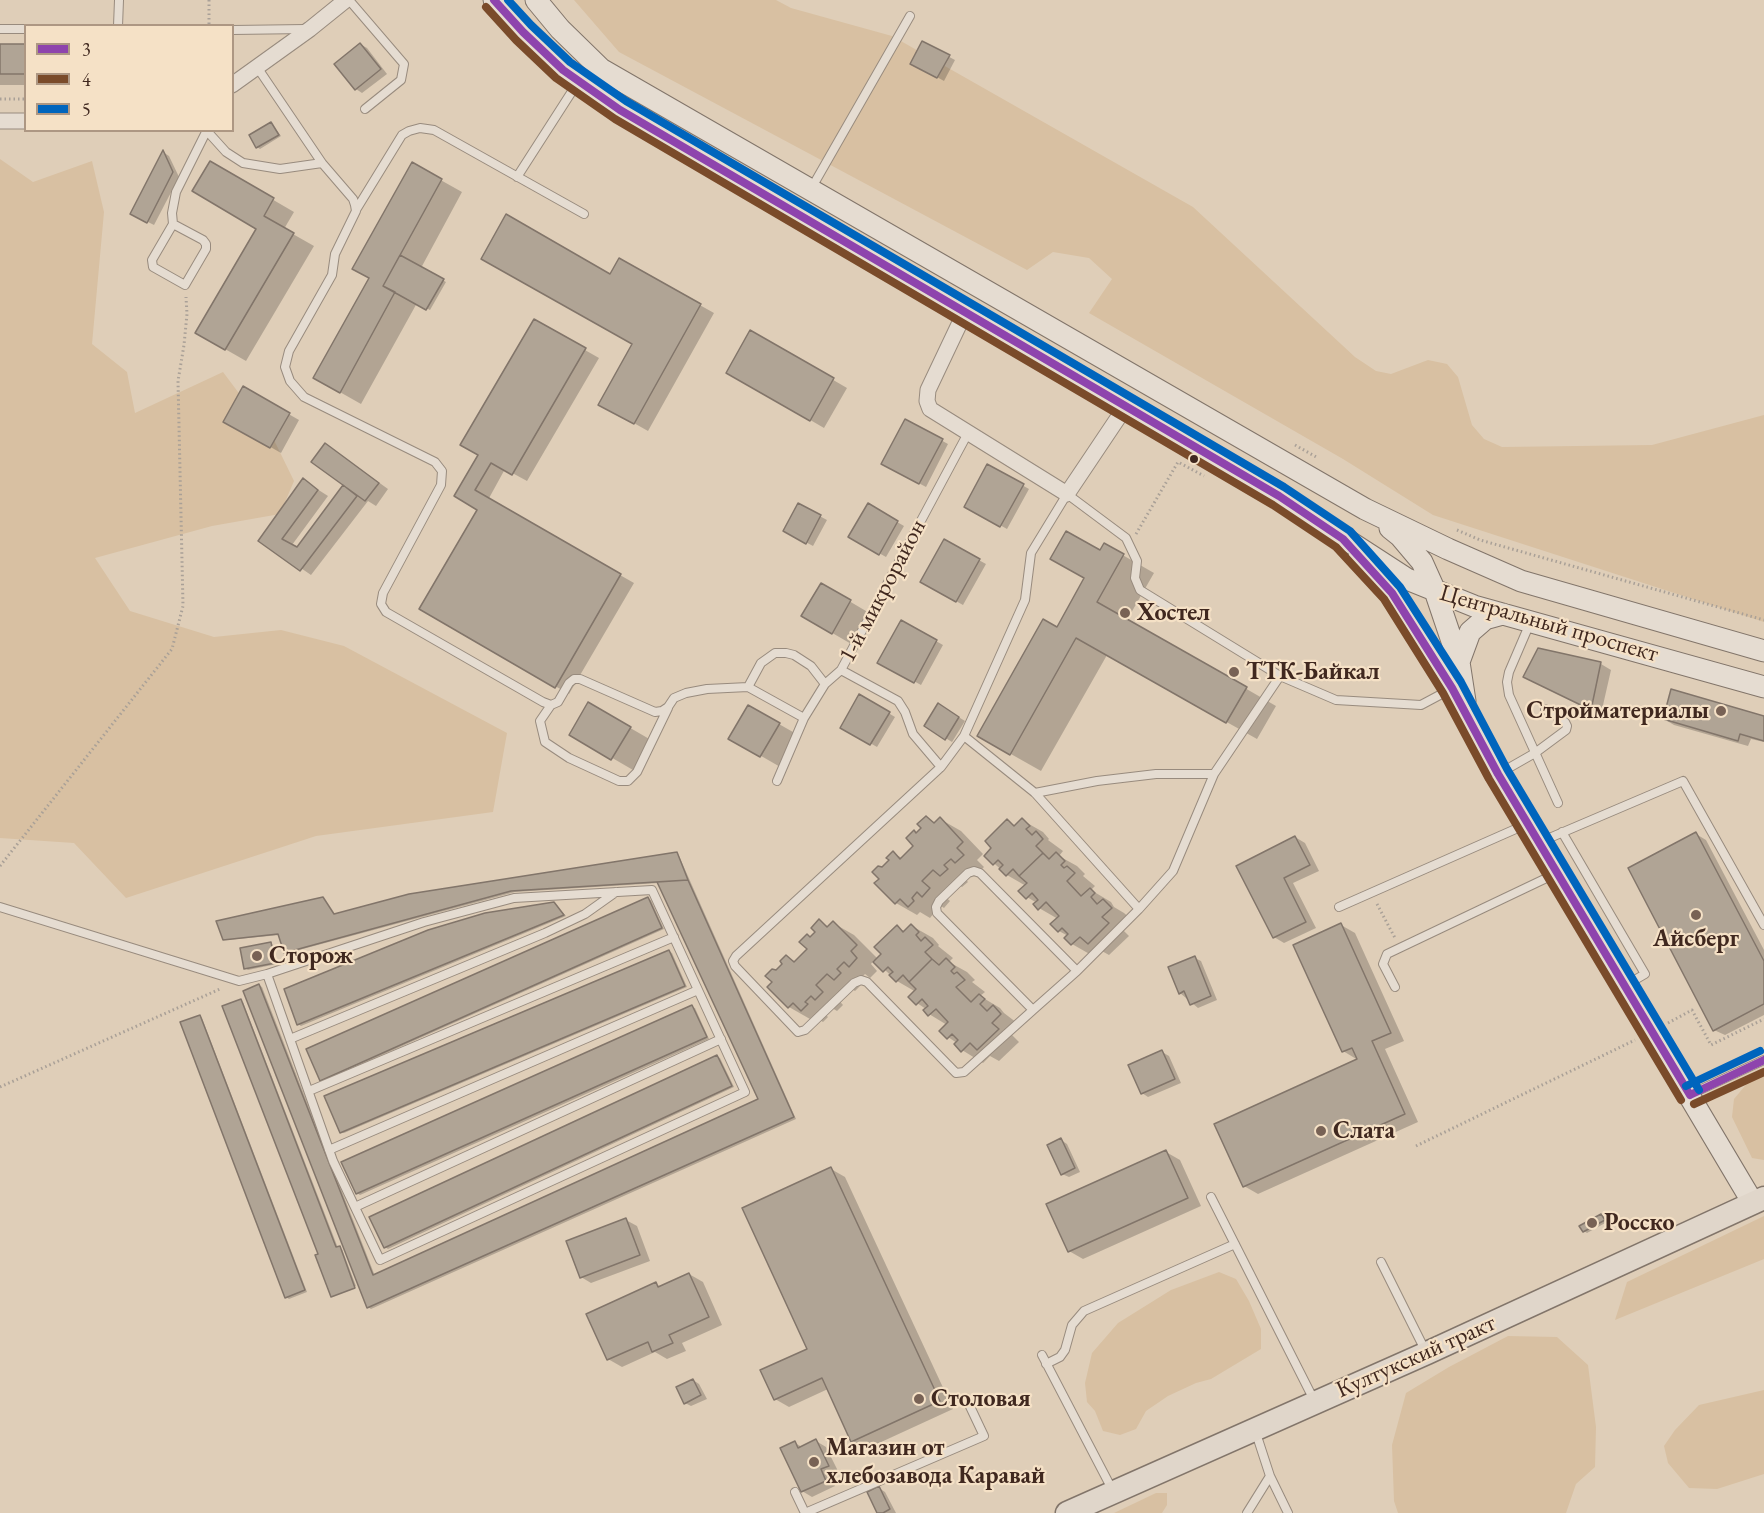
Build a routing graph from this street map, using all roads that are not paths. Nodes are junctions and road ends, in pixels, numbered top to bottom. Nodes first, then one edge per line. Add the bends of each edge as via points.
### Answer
1 (118, 0) edge
2 (347, 0) edge
3 (494, 0) edge
4 (536, 0) edge
5 (910, 16) dead end
6 (118, 24) edge
7 (0, 29) edge
8 (24, 29) edge
9 (310, 29) junction
10 (234, 30) edge
11 (257, 68) junction
12 (579, 81) junction
13 (234, 84) edge
14 (365, 109) dead end
15 (0, 121) edge
16 (24, 121) edge
17 (206, 132) edge
18 (208, 132) edge
19 (322, 163) junction
20 (517, 177) junction
21 (810, 190) junction
22 (356, 212) junction
23 (584, 214) dead end
24 (173, 224) junction
25 (965, 312) junction
26 (1126, 406) junction
27 (968, 432) junction
28 (1067, 494) junction
29 (1365, 509) junction
30 (1343, 538) junction
31 (1435, 591) junction
32 (1503, 614) junction
33 (1652, 619) junction
34 (1531, 622) junction
35 (1641, 651) junction
36 (1764, 651) edge
37 (1459, 662) junction
38 (841, 670) junction
39 (1280, 676) junction
40 (825, 684) junction
41 (748, 687) junction
42 (1764, 687) edge
43 (1452, 688) junction
44 (551, 705) junction
45 (668, 707) junction
46 (1545, 709) dead end
47 (1468, 714) junction
48 (804, 718) junction
49 (964, 736) junction
50 (1535, 753) junction
51 (941, 767) junction
52 (1214, 774) junction
53 (1498, 774) junction
54 (777, 781) dead end
55 (1035, 793) junction
56 (1558, 803) dead end
57 (1528, 824) junction
58 (1562, 832) junction
59 (1538, 842) junction
60 (1557, 874) junction
61 (616, 892) junction
62 (0, 907) edge
63 (1339, 907) dead end
64 (1139, 909) junction
65 (1764, 925) edge
66 (674, 937) junction
67 (1077, 971) junction
68 (267, 974) junction
69 (1624, 986) junction
70 (1395, 987) dead end
71 (698, 990) junction
72 (1033, 1010) junction
73 (290, 1039) junction
74 (721, 1039) junction
75 (1764, 1060) edge
76 (309, 1091) junction
77 (1690, 1095) junction
78 (329, 1150) junction
79 (1211, 1197) dead end
80 (1758, 1200) edge
81 (355, 1207) junction
82 (1235, 1244) junction
83 (1381, 1262) dead end
84 (1427, 1353) junction
85 (1042, 1355) dead end
86 (1046, 1364) junction
87 (966, 1398) dead end
88 (1315, 1403) junction
89 (1254, 1429) junction
90 (1270, 1476) junction
91 (795, 1492) dead end
92 (1114, 1492) junction
93 (805, 1513) edge
94 (1067, 1513) edge
95 (1247, 1513) edge
96 (1288, 1513) edge

1 - 6 lane
2 - 9 street
2 - 14 lane via 404,64 401,80
3 - 12 main road, Центральный проспект via 562,70
4 - 21 main road, Центральный проспект via 601,69
5 - 21 lane
7 - 8 lane
9 - 10 lane
9 - 11 street
11 - 13 street
11 - 19 lane
12 - 20 lane
12 - 25 main road, Центральный проспект via 620,110
15 - 16 street
17 - 24 lane via 176,192
18 - 19 lane via 226,152 243,163 280,170
19 - 22 lane via 353,199
20 - 22 lane via 434,130 409,130 402,135
20 - 23 lane
21 - 29 main road, Центральный проспект
22 - 44 lane via 337,248 332,275 289,351 285,366 288,376 304,397 435,462 442,471 441,485 383,593 381,604 386,612
24 - 24 lane via 152,264 185,285 206,244
25 - 26 main road, Центральный проспект
25 - 27 street via 928,390 927,401 930,409
26 - 28 street
26 - 30 main road, Центральный проспект
27 - 28 street
27 - 38 lane, 1-й микрорайон
28 - 39 lane via 1126,538 1137,561 1135,578 1140,590
28 - 49 lane via 1031,554 1025,600
29 - 31 main road via 1407,544 1422,562
29 - 33 main road, Центральный проспект via 1521,581
30 - 31 main road, Центральный проспект via 1407,579
30 - 43 main road via 1392,593
31 - 32 main road, Центральный проспект
31 - 37 main road
32 - 34 main road, Центральный проспект
32 - 37 main road via 1485,620 1470,632
33 - 35 main road
33 - 36 main road, Центральный проспект
34 - 35 main road, Центральный проспект
34 - 50 lane via 1507,682
35 - 42 main road, Центральный проспект
37 - 47 main road
38 - 40 lane, 1-й микрорайон
38 - 51 lane via 898,701 913,734
39 - 43 lane via 1336,700 1420,705
39 - 52 lane
40 - 41 lane, 1-й микрорайон via 811,666 786,653 775,653 761,663
40 - 48 lane
41 - 45 lane via 686,693 674,698
41 - 48 lane
43 - 47 main road
44 - 45 lane via 558,702 569,683 580,679 655,712
44 - 45 lane via 540,722 545,742 619,781 628,781 637,772
46 - 50 lane via 1567,726
47 - 53 main road
48 - 54 lane
49 - 51 lane
49 - 55 lane
50 - 53 lane
50 - 56 lane
51 - 72 lane via 733,961 798,1032 805,1030 854,983 867,982 956,1073 964,1072
52 - 55 lane via 1098,780
52 - 64 lane via 1173,871
53 - 57 main road
55 - 64 lane
57 - 59 main road
57 - 63 lane
58 - 59 lane
58 - 65 lane via 1683,780
58 - 69 lane via 1645,974
59 - 60 main road
60 - 69 main road
60 - 70 lane via 1387,954 1383,964
61 - 66 lane via 652,890
61 - 68 lane via 514,898 424,922
61 - 73 lane via 585,914 545,933
62 - 68 lane via 239,981
64 - 67 lane
66 - 71 lane
66 - 76 lane
67 - 72 lane
67 - 72 lane via 980,873 968,873 939,901 938,913
68 - 73 lane
69 - 77 main road
71 - 74 lane
71 - 78 lane
73 - 76 lane
74 - 81 lane
74 - 81 lane via 745,1092 380,1260
75 - 77 lane
76 - 78 lane
77 - 80 main road
78 - 81 lane
79 - 82 lane
80 - 84 main road, Култукский тракт
82 - 86 lane via 1084,1311 1072,1325 1060,1357
82 - 88 lane
83 - 84 lane
84 - 88 main road, Култукский тракт
85 - 86 lane
86 - 92 lane
87 - 93 lane via 984,1436
88 - 89 main road, Култукский тракт
89 - 90 lane
89 - 92 main road, Култукский тракт
90 - 95 lane
90 - 96 lane
91 - 93 lane
92 - 94 main road, Култукский тракт

